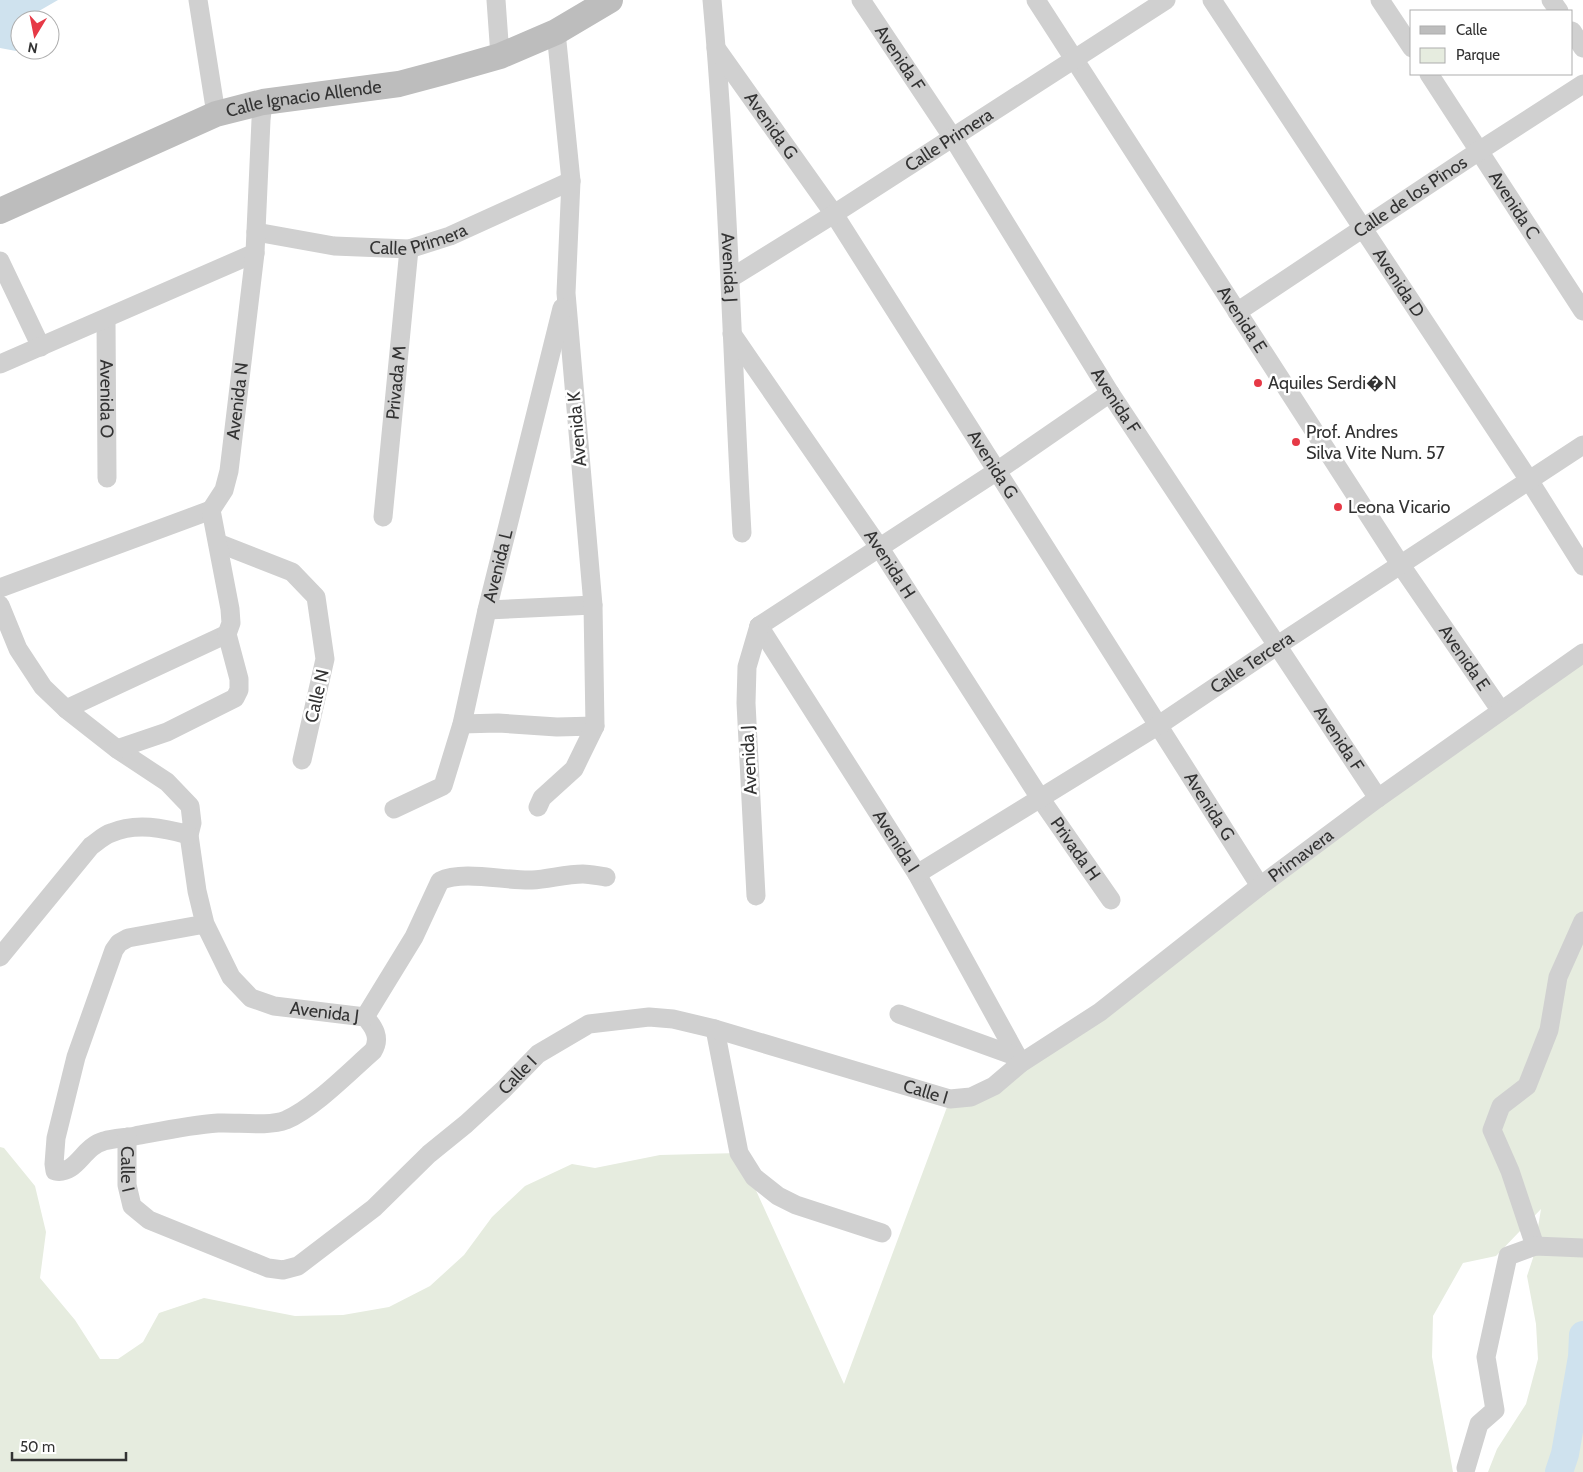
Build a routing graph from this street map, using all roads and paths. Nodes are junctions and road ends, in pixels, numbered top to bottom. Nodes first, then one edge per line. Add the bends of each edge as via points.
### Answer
1 (198, 0) edge
2 (496, 0) edge
3 (610, 0) edge
4 (712, 0) edge
5 (861, 0) edge
6 (1036, 0) edge
7 (1166, 0) edge
8 (1212, 0) edge
9 (1380, 0) edge
10 (556, 32) junction
11 (1573, 33) edge
12 (1410, 45) edge
13 (716, 48) junction
14 (1583, 48) edge
15 (500, 56) junction
16 (1075, 58) junction
17 (1430, 75) edge
18 (1583, 84) edge
19 (263, 102) junction
20 (216, 114) junction
21 (953, 138) junction
22 (1479, 151) junction
23 (571, 181) junction
24 (0, 211) edge
25 (834, 214) junction
26 (1362, 228) junction
27 (256, 232) junction
28 (409, 249) junction
29 (255, 253) junction
30 (0, 261) edge
31 (730, 278) junction
32 (566, 293) junction
33 (1583, 311) edge
34 (1238, 312) junction
35 (106, 318) junction
36 (732, 334) junction
37 (41, 347) junction
38 (0, 364) edge
39 (1110, 393) junction
40 (1583, 445) edge
41 (997, 471) junction
42 (107, 478) dead end
43 (1529, 480) junction
44 (212, 510) junction
45 (383, 517) dead end
46 (742, 533) dead end
47 (218, 543) junction
48 (879, 547) junction
49 (1400, 564) junction
50 (1583, 566) edge
51 (0, 588) edge
52 (0, 605) edge
53 (592, 605) junction
54 (487, 610) junction
55 (759, 626) junction
56 (226, 634) junction
57 (1278, 645) junction
58 (1583, 653) edge
59 (66, 709) junction
60 (1501, 710) junction
61 (462, 724) junction
62 (1159, 725) junction
63 (595, 726) junction
64 (117, 749) junction
65 (302, 760) dead end
66 (1040, 798) junction
67 (1378, 798) junction
68 (538, 807) dead end
69 (394, 809) dead end
70 (189, 836) junction
71 (917, 874) junction
72 (606, 877) dead end
73 (1260, 886) junction
74 (756, 896) dead end
75 (1111, 900) dead end
76 (1583, 921) edge
77 (205, 924) junction
78 (0, 957) edge
79 (899, 1014) dead end
80 (365, 1017) junction
81 (715, 1029) junction
82 (1019, 1060) junction
83 (128, 1137) junction
84 (882, 1232) dead end
85 (1535, 1246) junction
86 (1583, 1248) edge
87 (1466, 1468) dead end

1 - 20 street
2 - 15 street
3 - 10 street, Calle Ignacio Allende
4 - 13 street, Avenida J
5 - 21 street, Avenida F
6 - 16 street, Avenida E
7 - 16 street, Calle Primera
8 - 26 street, Avenida D
9 - 12 street
10 - 15 street, Calle Ignacio Allende
10 - 23 street, Avenida K
11 - 14 street
13 - 25 street, Avenida G
13 - 31 street, Avenida J
15 - 19 street, Calle Ignacio Allende via 399,84
16 - 21 street, Calle Primera
16 - 34 street, Avenida E
17 - 22 street, Avenida C
18 - 22 street, Calle de los Pinos
19 - 20 street, Calle Ignacio Allende
19 - 27 street, Avenida N
20 - 24 street, Calle Ignacio Allende
21 - 25 street, Calle Primera
21 - 39 street, Avenida F
22 - 26 street, Calle de los Pinos
22 - 33 street, Avenida C
23 - 28 street, Calle Primera via 450,236
23 - 32 street, Avenida K
25 - 31 street, Calle Primera
25 - 41 street, Avenida G
26 - 34 street, Calle de los Pinos
26 - 43 street, Avenida D
27 - 28 street, Calle Primera via 334,246
27 - 29 street, Avenida N
28 - 45 street, Privada M
29 - 35 street
29 - 44 street, Avenida N via 229,470 224,490
30 - 37 street
31 - 36 street, Avenida J
32 - 53 street, Avenida K
32 - 54 street, Avenida L
34 - 49 street, Avenida E
35 - 37 street
35 - 42 street, Avenida O
36 - 46 street, Avenida J
36 - 48 street, Avenida H
37 - 38 street
39 - 41 street
39 - 57 street, Avenida F
40 - 43 street, Calle Tercera
41 - 48 street
41 - 62 street, Avenida G
43 - 49 street, Calle Tercera
43 - 50 street, Avenida D
44 - 47 street
44 - 51 street
47 - 56 street via 230,609 231,623
47 - 65 street, Calle N via 292,572 316,597 325,659
48 - 55 street
48 - 66 street, Avenida H
49 - 57 street, Calle Tercera
49 - 60 street, Avenida E
52 - 59 street via 18,648 42,687
53 - 54 street
53 - 63 street, Avenida K
54 - 61 street, Avenida L
55 - 71 street, Avenida I
55 - 74 street, Avenida J via 747,667 746,703
56 - 59 street
56 - 64 street via 239,679 235,698 167,732
57 - 62 street, Calle Tercera
57 - 67 street, Avenida F
58 - 60 street, Primavera
59 - 64 street
60 - 67 street, Primavera
61 - 63 street
61 - 69 street, Avenida L via 443,786
62 - 66 street, Calle Tercera
62 - 73 street, Avenida G
63 - 68 street, Avenida K via 574,769 542,798
64 - 70 street, Avenida J via 167,782 190,806 192,823
66 - 71 street, Calle Tercera
66 - 75 street, Privada H
67 - 73 street, Primavera
70 - 77 street, Avenida J
70 - 78 street via 169,829 146,827 109,833 91,846
71 - 82 street, Avenida I
72 - 80 street via 583,874 507,880 466,876 440,881 414,937
73 - 82 street, Primavera via 1100,1012
76 - 85 street via 1558,977 1549,1030 1527,1086 1501,1106 1492,1130 1510,1171
77 - 80 street, Avenida J via 231,977 251,998 274,1006
77 - 83 street, Avenida J via 128,938 114,950 76,1057 56,1138 55,1171 63,1173 70,1170 90,1148 104,1141
79 - 82 street
80 - 83 street, Avenida J via 376,1029 377,1045 305,1110 285,1120 216,1123
81 - 82 street, Calle I via 950,1099 971,1097 994,1086
81 - 83 street, Calle I via 674,1019 649,1017 588,1024 538,1054 374,1208 298,1266 283,1270 268,1268 149,1220 132,1206 127,1185
81 - 84 street via 739,1153 754,1177 778,1196 796,1204
85 - 86 street
85 - 87 street via 1508,1256 1486,1357 1495,1410 1479,1424

